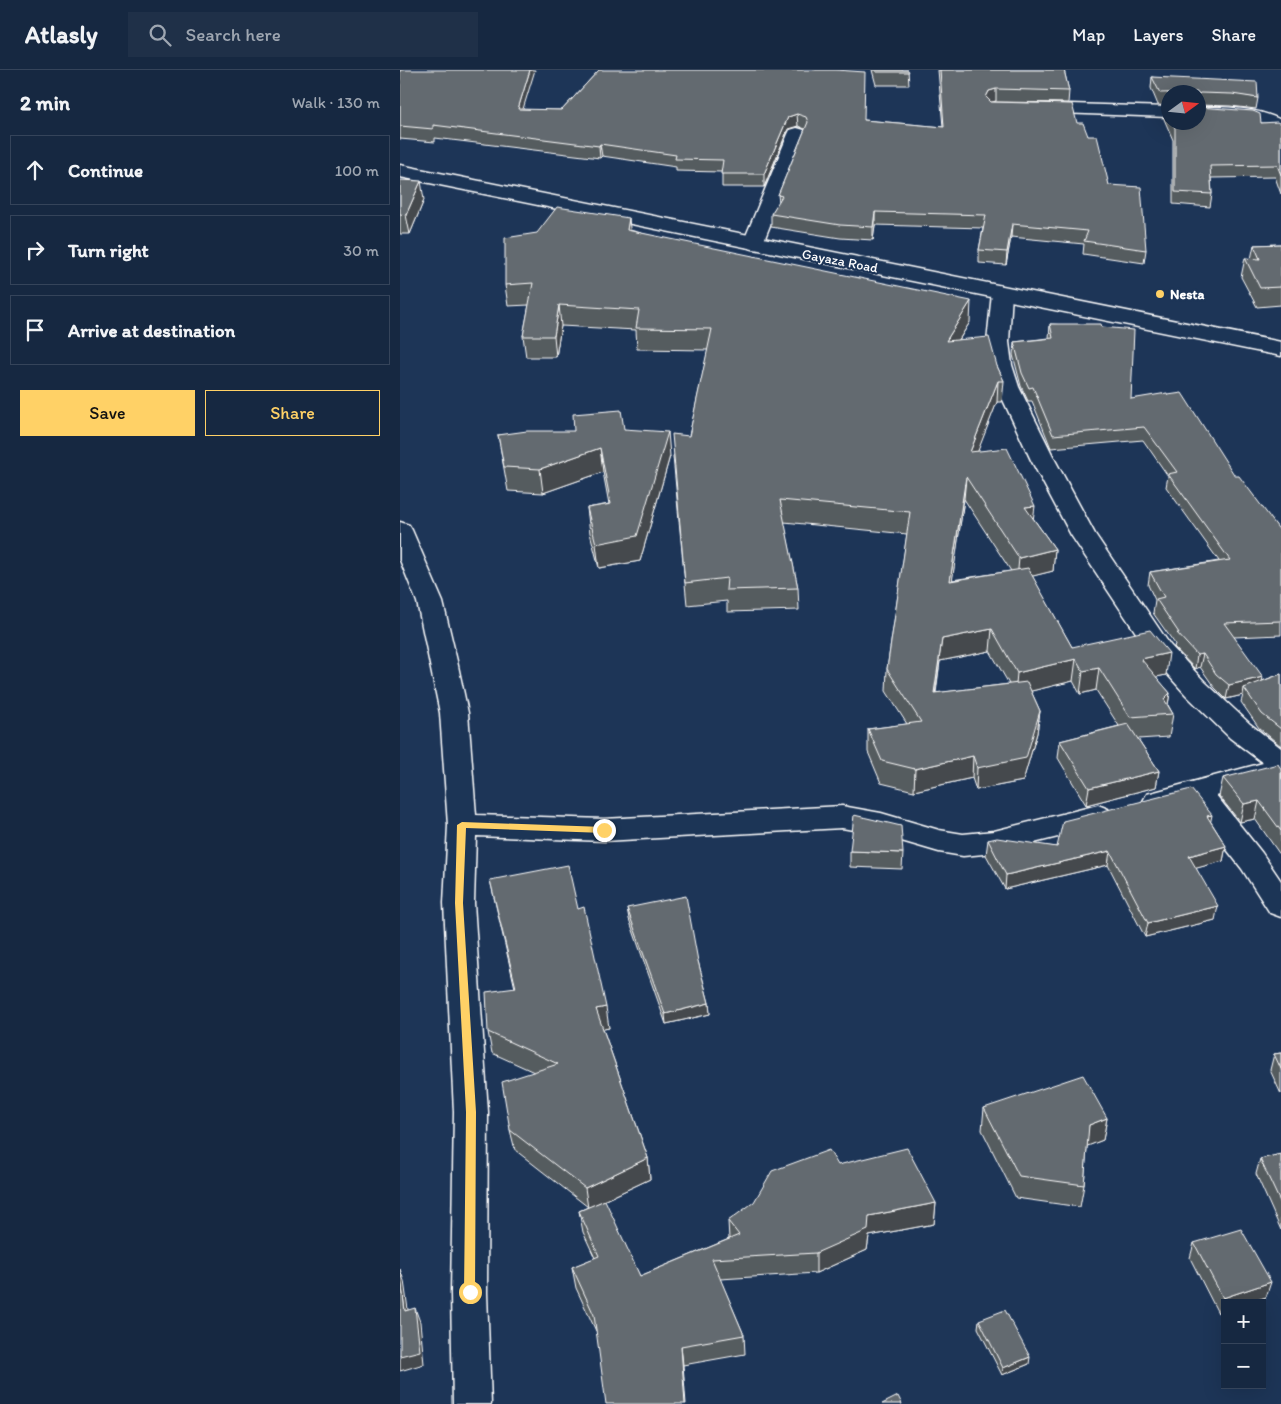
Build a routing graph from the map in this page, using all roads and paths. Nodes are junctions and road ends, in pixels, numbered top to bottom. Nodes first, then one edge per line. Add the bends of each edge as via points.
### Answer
1 (1022, 108) edge
2 (1161, 112) edge
3 (1206, 112) edge
4 (1281, 129) edge
5 (797, 134) dead end
6 (403, 178) edge
7 (753, 243) junction
8 (1002, 293) junction
9 (1281, 349) edge
10 (400, 530) edge
11 (1281, 762) edge
12 (1281, 768) edge
13 (1197, 791) junction
14 (462, 825) junction
15 (1281, 905) edge
16 (472, 1404) edge

1 - 2 street
3 - 4 street via 1254,115
5 - 7 street
6 - 7 street, Gayaza Road
7 - 8 street, Gayaza Road
8 - 9 street, Gayaza Road
8 - 11 street via 998,342 1008,387 1083,535 1161,651 1240,731
10 - 14 street via 430,602 444,661 454,713
12 - 13 street
13 - 14 street via 994,842 963,845 881,824 842,818 604,830
13 - 15 street via 1252,861
14 - 16 street via 459,903 471,1112

